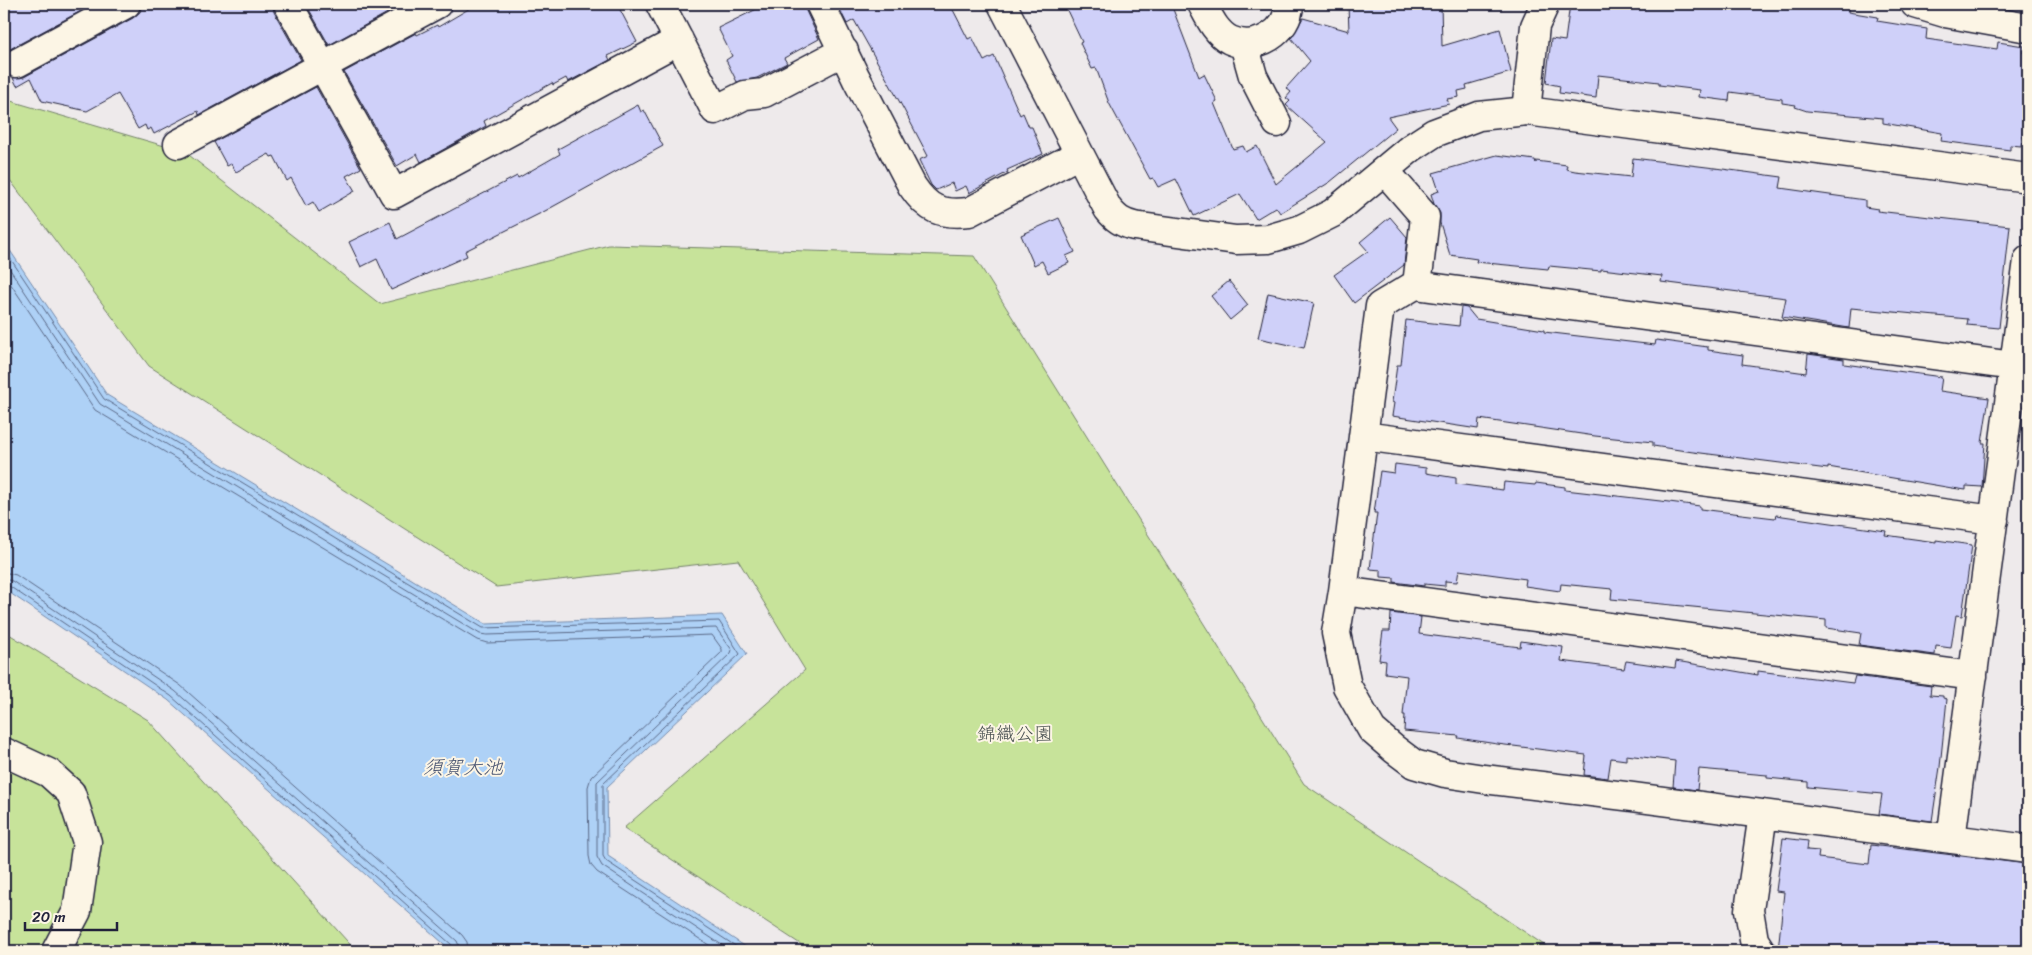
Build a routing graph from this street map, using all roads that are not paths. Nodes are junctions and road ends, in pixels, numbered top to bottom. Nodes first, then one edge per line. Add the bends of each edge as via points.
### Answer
1 (126, 4) edge
2 (288, 4) edge
3 (437, 4) edge
4 (660, 4) edge
5 (820, 4) edge
6 (1002, 4) edge
7 (1202, 4) edge
8 (1289, 4) edge
9 (1545, 4) edge
10 (1915, 4) edge
11 (2028, 28) edge
12 (679, 40) junction
13 (1244, 44) junction
14 (844, 51) junction
15 (18, 63) dead end
16 (322, 66) junction
17 (1526, 111) junction
18 (1277, 124) dead end
19 (178, 144) dead end
20 (1079, 154) junction
21 (1385, 171) junction
22 (2028, 178) edge
23 (2028, 260) edge
24 (1418, 285) junction
25 (2014, 366) junction
26 (1363, 436) junction
27 (1994, 520) junction
28 (1343, 591) junction
29 (1973, 676) junction
30 (4, 752) edge
31 (1763, 814) junction
32 (1951, 839) junction
33 (2028, 850) edge
34 (56, 951) edge
35 (1761, 951) edge

1 - 15 street
2 - 16 street
3 - 16 street
4 - 12 street
5 - 14 street
6 - 20 street
7 - 13 street via 1216,30 1229,40
8 - 13 street via 1289,13 1281,28 1266,40
9 - 17 street via 1535,26
10 - 11 street via 1945,13
12 - 14 street via 715,110 745,95 764,93
12 - 16 street via 394,194
13 - 18 street via 1253,76
14 - 20 street via 912,186 921,200 935,209 950,214 969,212
16 - 19 street
17 - 21 street via 1479,116 1434,133
17 - 22 street
20 - 21 street via 1108,209 1122,223 1236,240 1268,238 1299,230 1333,213
21 - 24 street via 1425,217
23 - 25 street
24 - 25 street
24 - 26 street via 1380,306
25 - 27 street
26 - 27 street
26 - 28 street
27 - 29 street
28 - 29 street
28 - 31 street via 1336,633 1347,686 1372,730 1414,764 1484,779
29 - 32 street
30 - 34 street via 49,773 71,793 87,842 77,911
31 - 32 street
31 - 35 street via 1749,910 1754,940
32 - 33 street

